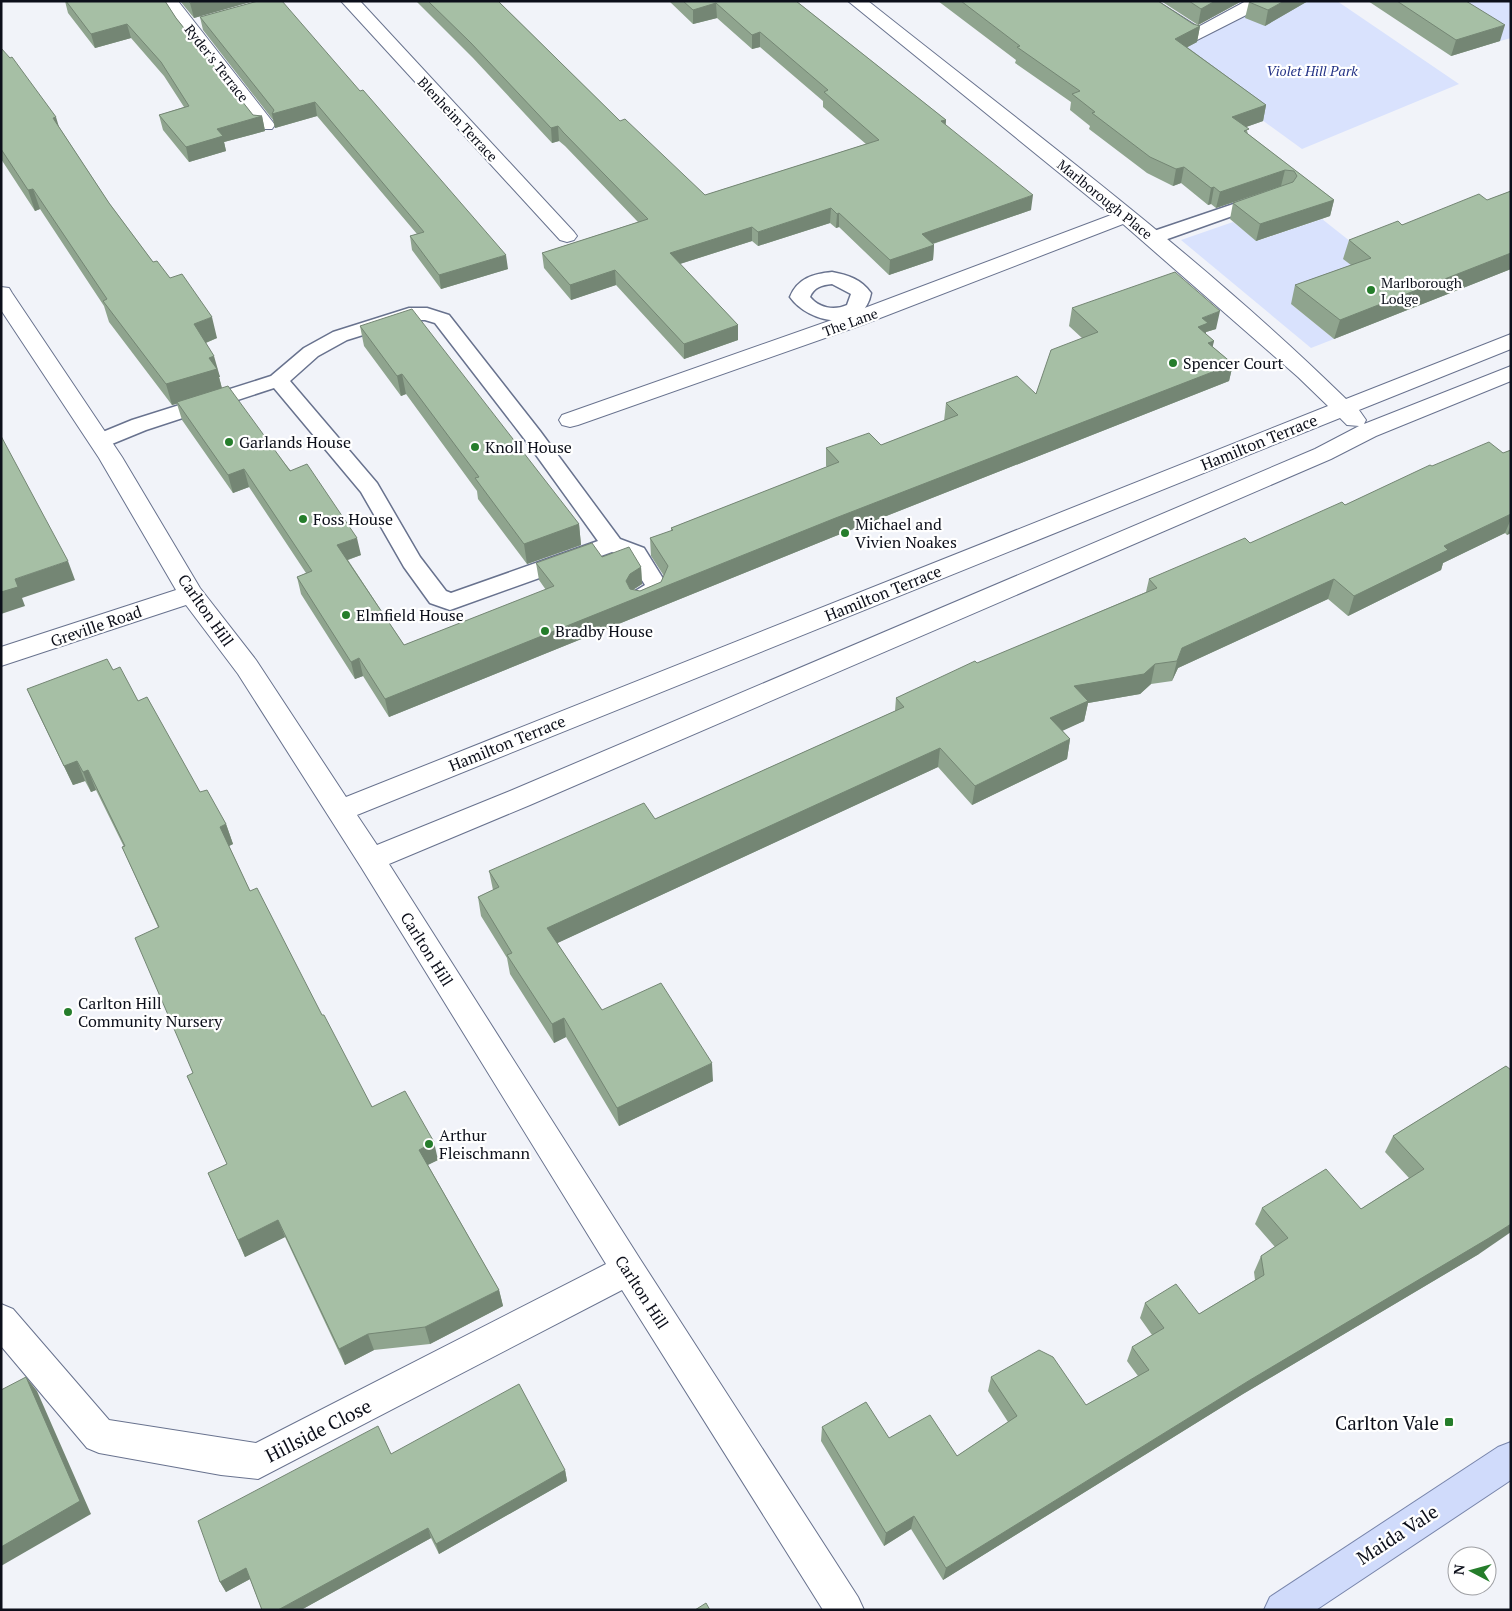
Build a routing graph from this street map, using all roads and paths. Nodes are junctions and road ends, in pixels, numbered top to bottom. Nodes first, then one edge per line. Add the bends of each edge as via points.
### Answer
1 (169, 1) edge
2 (350, 1) edge
3 (857, 1) edge
4 (1144, 1) edge
5 (1260, 1) edge
6 (206, 22) edge
7 (187, 27) junction
8 (265, 125) dead end
9 (1282, 193) edge
10 (1126, 216) junction
11 (567, 236) dead end
12 (1152, 238) junction
13 (1, 293) edge
14 (1511, 341) edge
15 (1511, 373) edge
16 (278, 380) junction
17 (1342, 409) junction
18 (570, 420) dead end
19 (1368, 431) junction
20 (100, 441) junction
21 (612, 544) junction
22 (191, 594) junction
23 (640, 599) edge
24 (1, 658) edge
25 (340, 811) junction
26 (370, 859) junction
27 (628, 1270) junction
28 (1, 1320) edge
29 (1511, 1459) edge
30 (845, 1610) edge
31 (1283, 1610) edge

1 - 7 street, Ryder's Terrace
2 - 11 street, Blenheim Terrace
3 - 10 street, Marlborough Place
4 - 5 street via 1197,35
6 - 7 street
7 - 8 street, Ryder's Terrace
9 - 12 lane
10 - 12 street, Marlborough Place
10 - 18 street, The Lane
12 - 17 street, Marlborough Place via 1306,372
13 - 20 street, Carlton Hill
14 - 17 street, Hamilton Terrace
15 - 19 street
16 - 20 lane
16 - 21 lane via 369,488 412,562 438,598 450,602
16 - 21 lane via 312,352 340,336 409,314 427,314 442,319 534,436
17 - 19 street, Marlborough Place
17 - 25 street, Hamilton Terrace
19 - 26 street via 1278,473
20 - 22 street, Carlton Hill
21 - 23 lane via 636,554 656,585 653,592
22 - 24 street, Greville Road
22 - 25 street, Carlton Hill via 247,667
25 - 26 street, Carlton Hill
26 - 27 street, Carlton Hill
27 - 28 street, Hillside Close via 258,1461 99,1436
27 - 30 street, Carlton Hill
29 - 31 main road, Maida Vale

